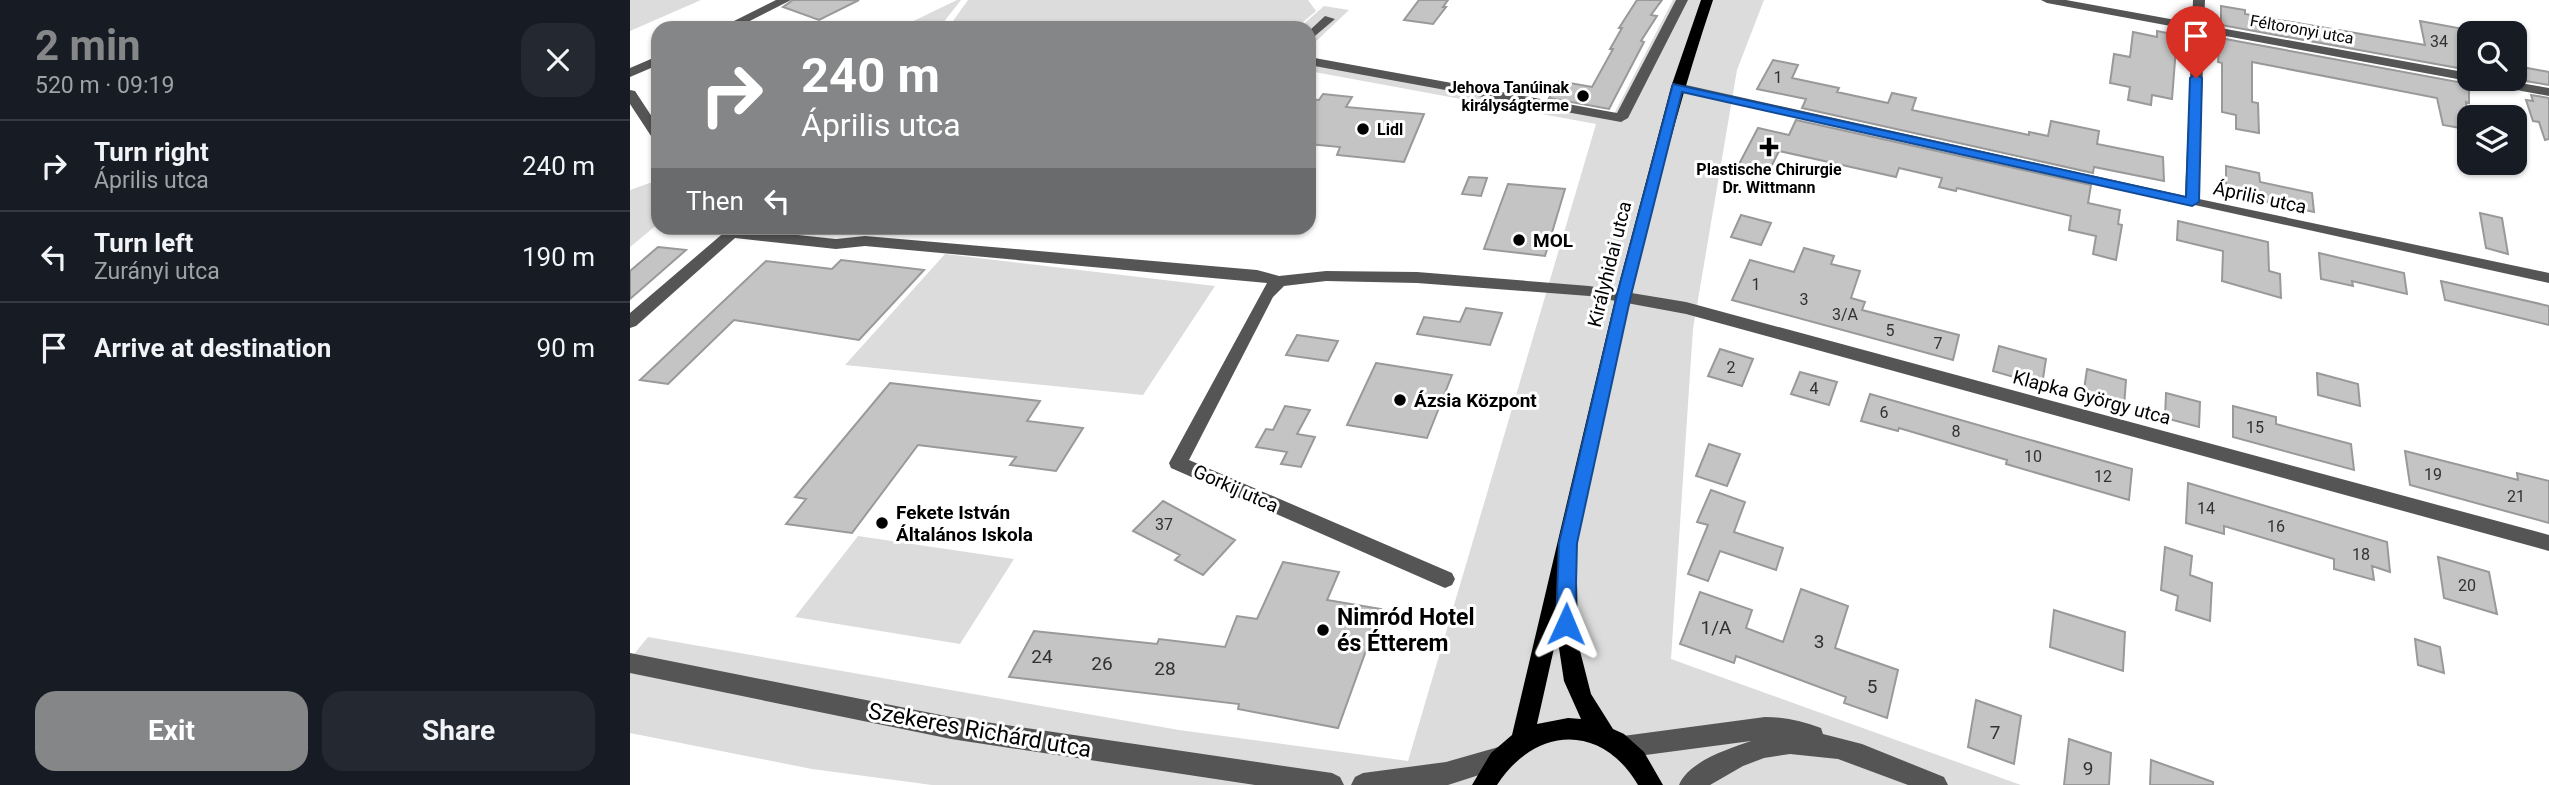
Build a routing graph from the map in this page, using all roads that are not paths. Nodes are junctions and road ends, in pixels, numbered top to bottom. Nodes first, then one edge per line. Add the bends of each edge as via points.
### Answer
1 (785, 0) edge
2 (1682, 0) edge
3 (1707, 0) edge
4 (2047, 0) edge
5 (2199, 0) edge
6 (1329, 19) dead end
7 (741, 21) edge
8 (2198, 28) junction
9 (1316, 31) edge
10 (1316, 62) edge
11 (651, 63) edge
12 (630, 73) edge
13 (2457, 75) edge
14 (1677, 87) junction
15 (2527, 88) edge
16 (2549, 92) edge
17 (630, 94) edge
18 (651, 126) edge
19 (2192, 202) junction
20 (724, 235) edge
21 (767, 235) edge
22 (2549, 278) edge
23 (1278, 281) junction
24 (1624, 295) junction
25 (630, 323) edge
26 (1568, 543) junction
27 (2549, 543) edge
28 (1445, 579) dead end
29 (630, 663) edge
30 (1522, 741) junction
31 (1613, 741) junction
32 (1835, 747) junction
33 (1502, 757) junction
34 (1332, 785) edge
35 (1363, 785) edge
36 (1484, 785) edge
37 (1651, 785) edge
38 (1691, 785) edge
39 (1936, 785) edge

1 - 7 street
2 - 10 street via 1621,118
3 - 14 main road, Királyhidai utca
4 - 8 street, Féltoronyi utca
5 - 8 street
6 - 9 street
8 - 13 street, Féltoronyi utca
8 - 19 street
11 - 12 street
14 - 19 street, Április utca
14 - 24 main road, Királyhidai utca
15 - 16 street
17 - 18 street
19 - 22 street, Április utca
20 - 25 street
21 - 23 street via 1257,275
23 - 24 street via 1295,276 1411,275
23 - 28 street, Gorkij utca via 1178,463
24 - 26 main road, Királyhidai utca
24 - 27 street, Klapka György utca
26 - 30 main road, Királyhidai utca
26 - 31 main road, Királyhidai utca via 1566,624 1572,676 1583,705
29 - 34 street, Szekeres Richárd utca via 951,728
30 - 31 main road via 1554,729 1588,730
30 - 33 main road
31 - 32 street via 1765,728 1805,732
31 - 37 main road, Királyhidai utca via 1642,769
32 - 38 street via 1800,741 1771,745 1734,759
32 - 39 street
33 - 35 street via 1446,774
33 - 36 main road

